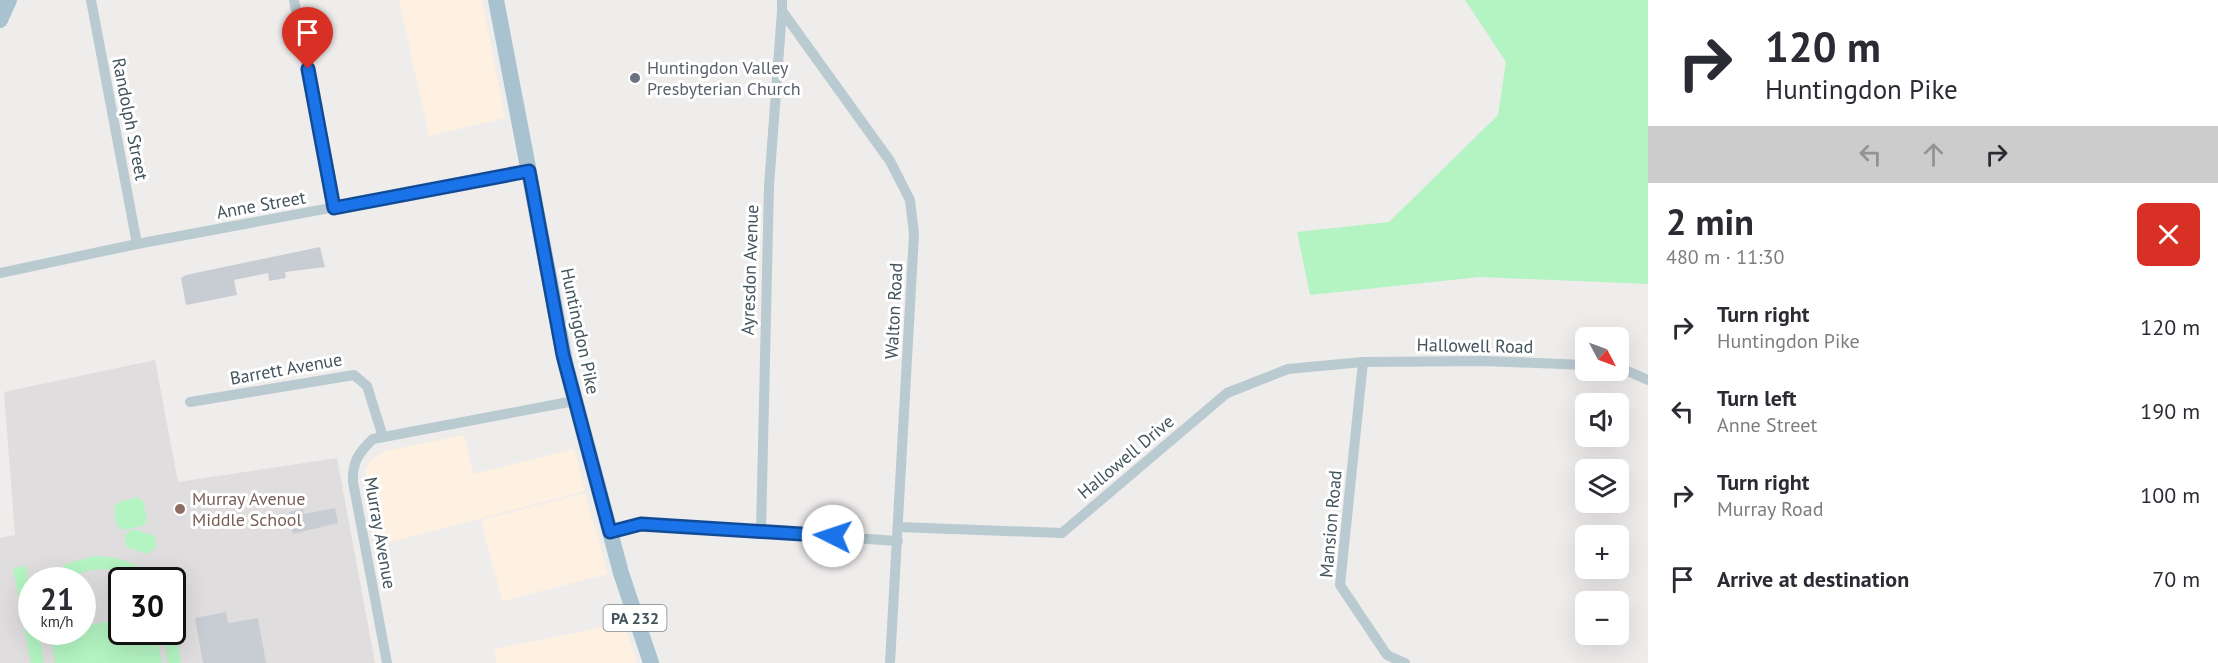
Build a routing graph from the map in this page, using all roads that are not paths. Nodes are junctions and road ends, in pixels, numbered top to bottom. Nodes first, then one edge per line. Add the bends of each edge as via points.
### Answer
1 (9, 0) edge
2 (91, 0) edge
3 (294, 0) edge
4 (496, 0) edge
5 (782, 5) edge
6 (0, 20) edge
7 (529, 171) junction
8 (334, 208) junction
9 (137, 244) junction
10 (0, 273) edge
11 (1364, 362) junction
12 (1575, 365) edge
13 (1629, 372) edge
14 (1648, 380) edge
15 (574, 401) junction
16 (190, 402) dead end
17 (382, 437) junction
18 (899, 527) junction
19 (761, 531) junction
20 (610, 532) junction
21 (898, 541) junction
22 (387, 663) edge
23 (651, 663) edge
24 (890, 663) edge
25 (1405, 663) edge

1 - 6 main road
2 - 9 street, Randolph Street
3 - 8 street
4 - 7 main road, Huntingdon Pike / PA 232
5 - 18 street, Walton Road via 890,161 910,200 914,234
5 - 19 street, Ayresdon Avenue via 769,186
7 - 8 street, Anne Street
7 - 15 main road, Huntingdon Pike / PA 232
8 - 9 street, Anne Street
9 - 10 street, Anne Street
11 - 12 street, Hallowell Road
11 - 18 street, Hallowell Drive via 1288,369 1227,393 1062,533
11 - 25 street, Mansion Road via 1340,585 1387,655
13 - 14 street
15 - 17 street, Murray Avenue
15 - 20 main road, Huntingdon Pike / PA 232
16 - 17 street, Barrett Avenue via 354,375 367,386
17 - 22 street, Murray Avenue via 360,450 352,469
18 - 21 street, Walton Road
19 - 20 street via 641,524
19 - 21 street
20 - 23 main road, Huntingdon Pike / PA 232
21 - 24 street, Walton Road

